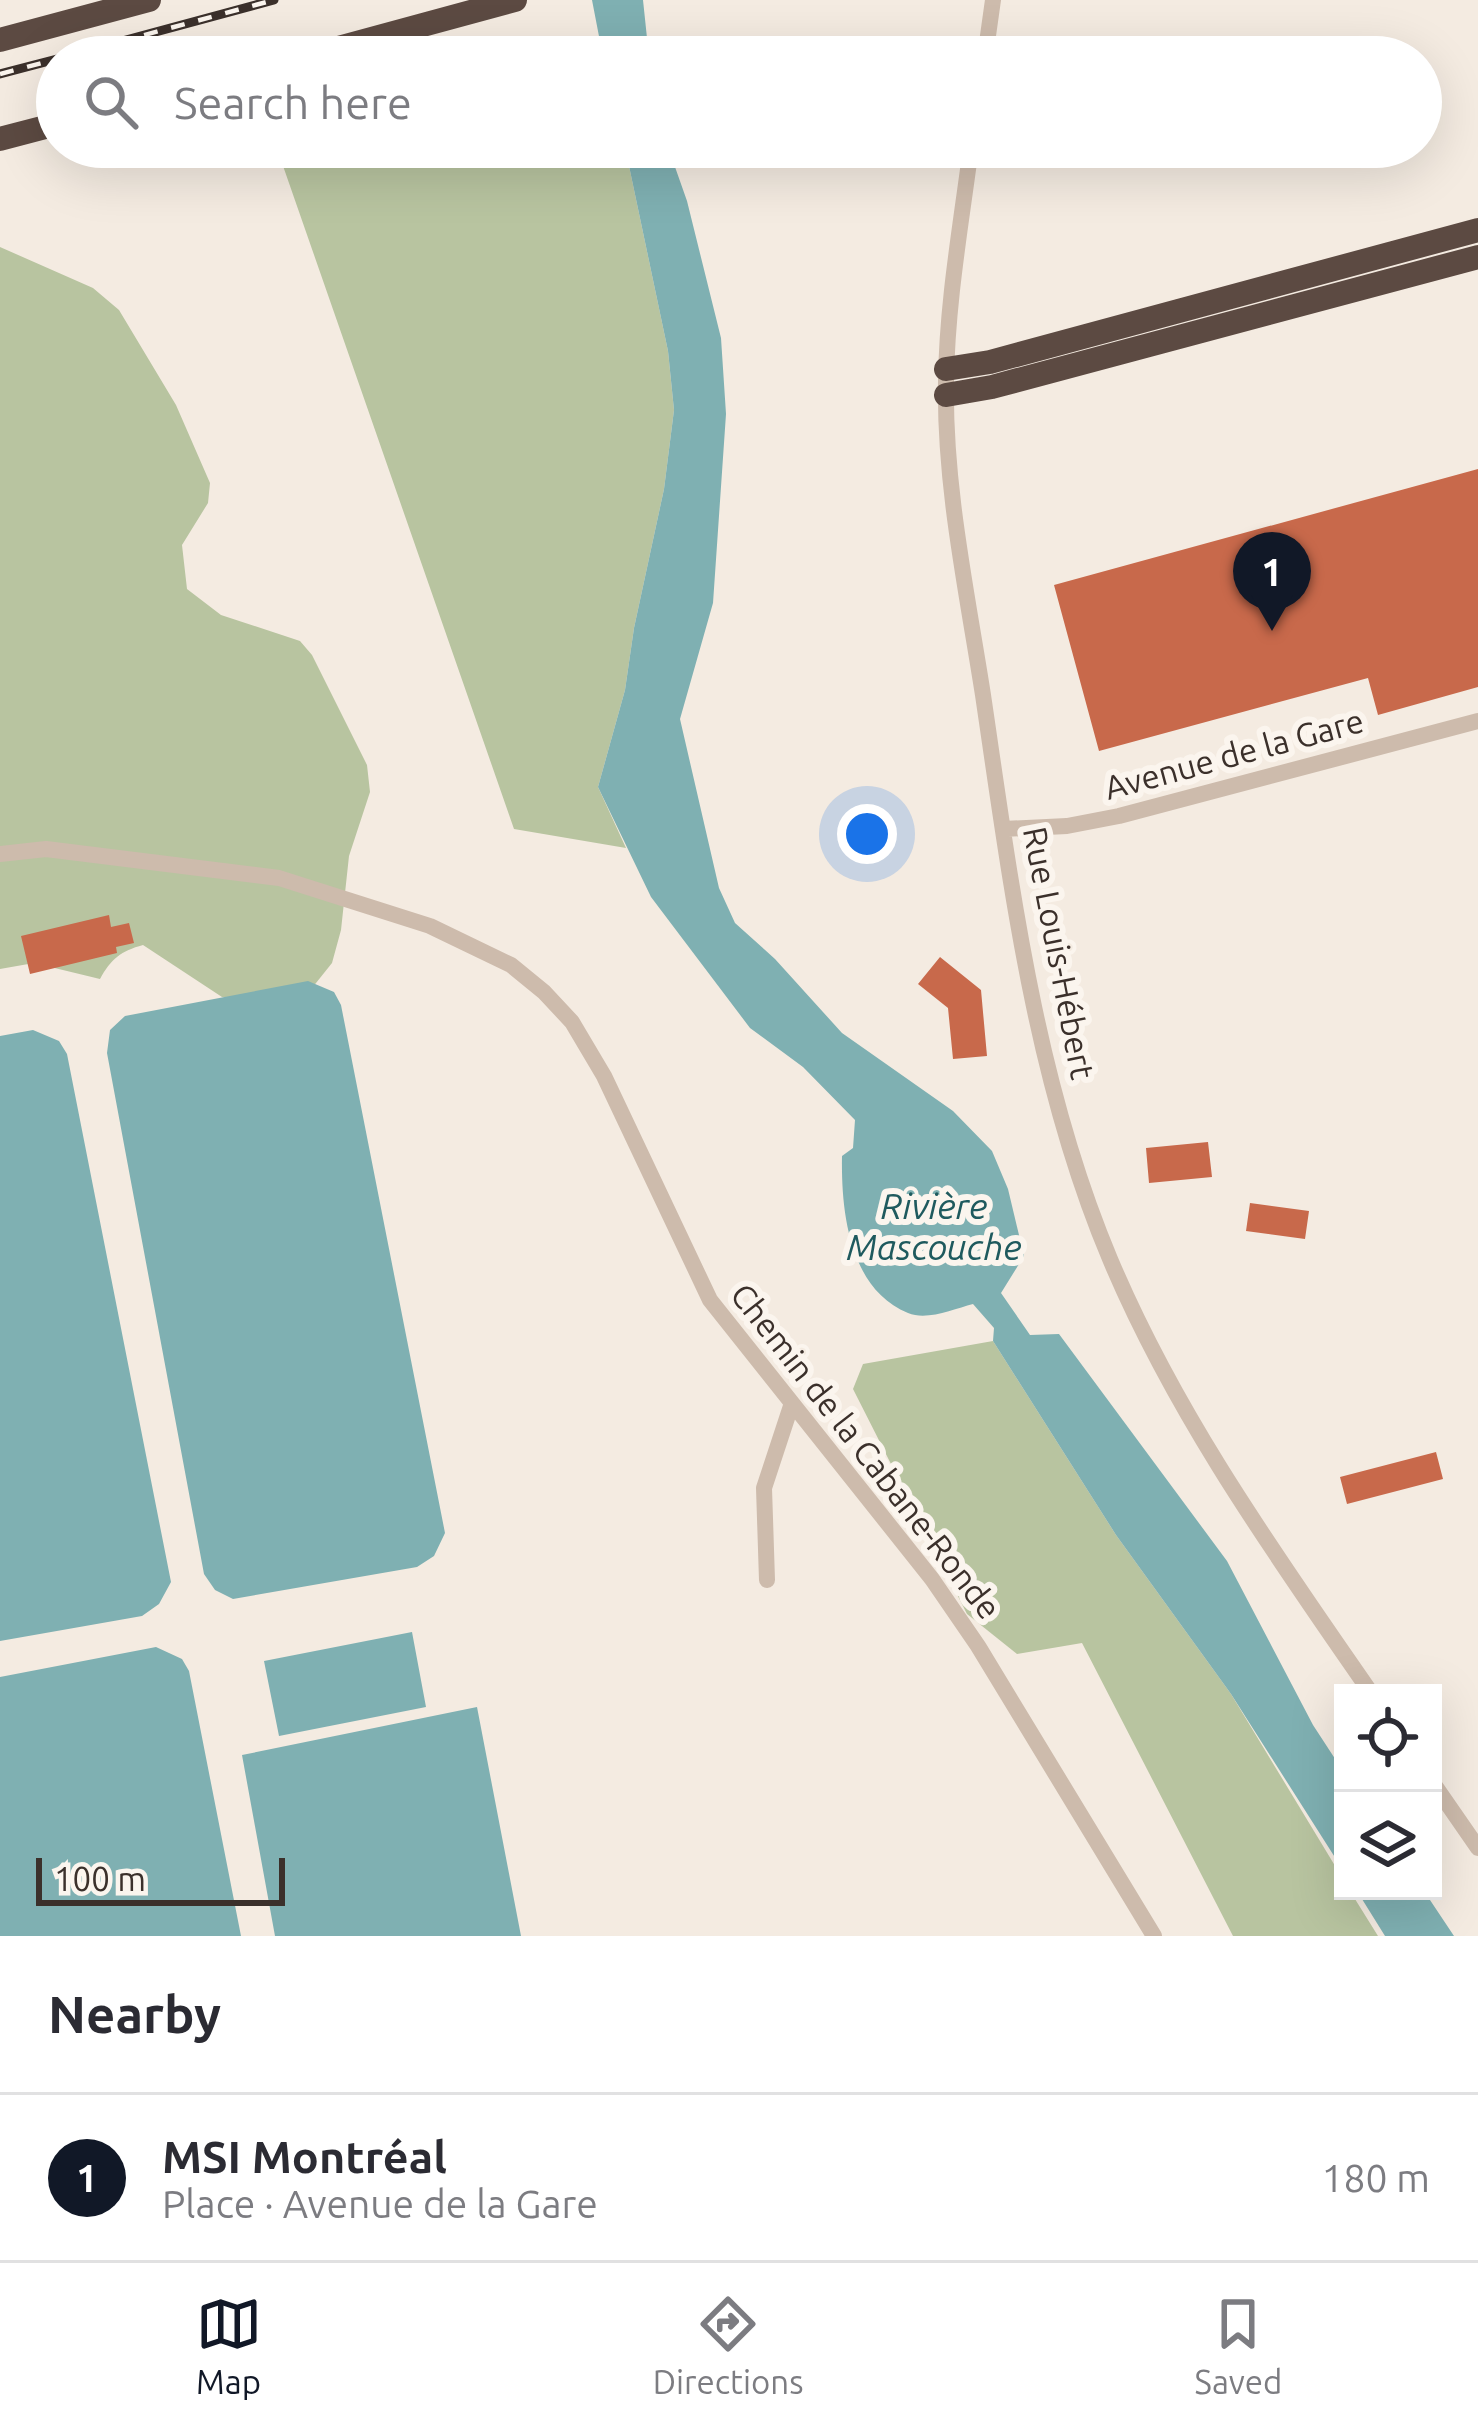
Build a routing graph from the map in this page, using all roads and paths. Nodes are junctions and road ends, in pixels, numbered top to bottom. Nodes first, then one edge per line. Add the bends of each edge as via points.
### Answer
1 (149, 0) edge
2 (515, 0) edge
3 (993, 0) edge
4 (382, 36) edge
5 (988, 36) edge
6 (0, 40) edge
7 (36, 130) edge
8 (0, 139) edge
9 (968, 168) edge
10 (1478, 230) edge
11 (1478, 256) edge
12 (946, 382) junction
13 (1478, 722) edge
14 (1004, 829) junction
15 (0, 854) edge
16 (791, 1406) junction
17 (767, 1580) dead end
18 (1365, 1684) edge
19 (1439, 1792) edge
20 (1478, 1848) edge
21 (1154, 1936) edge

1 - 6 highway
2 - 4 highway
3 - 5 street
7 - 8 highway
9 - 12 street, Rue Louis-Hébert
10 - 12 highway via 1013,356
11 - 12 highway via 992,387
12 - 14 street, Rue Louis-Hébert via 958,530
13 - 14 street, Avenue de la Gare via 1119,816
14 - 18 street, Rue Louis-Hébert via 1054,1093 1111,1262 1202,1440
15 - 16 street, Chemin de la Cabane-Ronde via 46,849 279,878 430,926 512,964 572,1022 710,1300
16 - 17 street via 764,1488
16 - 21 street, Chemin de la Cabane-Ronde via 944,1596
19 - 20 street

